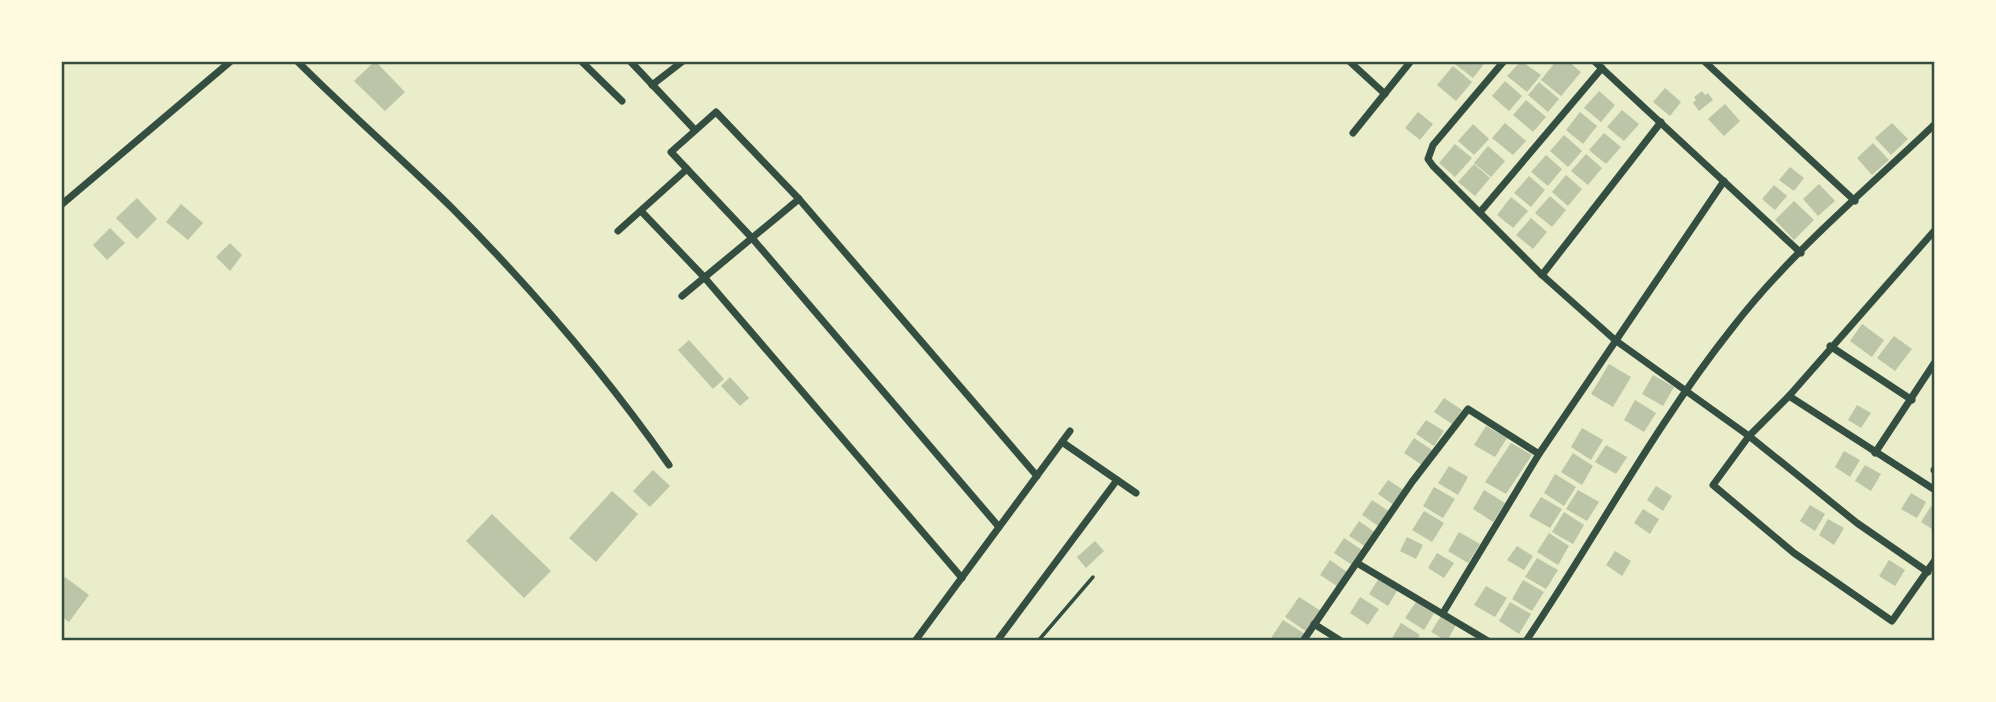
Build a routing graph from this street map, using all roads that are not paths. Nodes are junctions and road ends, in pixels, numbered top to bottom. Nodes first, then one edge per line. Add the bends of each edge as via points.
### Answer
1 (231, 61) edge
2 (297, 61) edge
3 (581, 61) edge
4 (630, 61) edge
5 (683, 61) edge
6 (1349, 61) edge
7 (1411, 61) edge
8 (1504, 61) edge
9 (1594, 61) edge
10 (1704, 61) edge
11 (1602, 68) junction
12 (652, 85) junction
13 (1385, 94) junction
14 (622, 101) dead end
15 (1661, 122) junction
16 (1935, 124) edge
17 (695, 130) junction
18 (1353, 133) dead end
19 (687, 169) junction
20 (1724, 181) junction
21 (799, 199) junction
22 (1855, 201) junction
23 (61, 205) edge
24 (640, 211) junction
25 (1481, 211) junction
26 (1935, 230) edge
27 (618, 231) dead end
28 (752, 238) junction
29 (1801, 253) junction
30 (1542, 275) junction
31 (704, 277) junction
32 (682, 296) dead end
33 (1615, 340) junction
34 (1830, 345) junction
35 (1935, 362) edge
36 (1685, 389) junction
37 (1789, 396) junction
38 (1912, 400) junction
39 (1070, 431) dead end
40 (1749, 436) junction
41 (1062, 442) junction
42 (1875, 453) junction
43 (1539, 454) junction
44 (669, 465) dead end
45 (1037, 476) junction
46 (1117, 480) junction
47 (1935, 490) edge
48 (1136, 493) dead end
49 (999, 527) junction
50 (1935, 560) edge
51 (1357, 563) junction
52 (1928, 572) junction
53 (1093, 577) dead end
54 (962, 578) junction
55 (1443, 613) junction
56 (1314, 624) junction
57 (915, 641) edge
58 (996, 641) edge
59 (1038, 641) edge
60 (1303, 641) edge
61 (1341, 641) edge
62 (1488, 641) edge
63 (1526, 641) edge

1 - 23 street
2 - 44 street via 450,207 543,304
3 - 14 street
4 - 12 street
5 - 12 street
6 - 13 street
7 - 13 street
8 - 25 street via 1433,145 1429,159
9 - 11 street
10 - 22 street
11 - 15 street
11 - 25 street
12 - 17 street
13 - 18 street
15 - 20 street
15 - 30 street
16 - 22 street
17 - 19 street via 671,152
17 - 21 street via 716,112
19 - 24 street
19 - 28 street
20 - 29 street
20 - 33 street
21 - 28 street
21 - 45 street
22 - 29 street
24 - 27 street
24 - 31 street
25 - 30 street
26 - 34 street
28 - 31 street
28 - 49 street
29 - 36 street via 1735,324
30 - 33 street
31 - 32 street
31 - 54 street
33 - 36 street
33 - 43 street
34 - 37 street
34 - 38 street
35 - 38 street
36 - 40 street
36 - 63 street
37 - 40 street
37 - 42 street
38 - 42 street
39 - 41 street
40 - 52 street via 1857,523
40 - 52 street via 1713,485 1794,553 1892,621
41 - 45 street
41 - 46 street
42 - 47 street
43 - 51 street via 1468,409
43 - 55 street
45 - 49 street
46 - 48 street
46 - 58 street
49 - 54 street
50 - 52 street
51 - 55 street
51 - 56 street
53 - 59 lane
54 - 57 street
55 - 62 street
56 - 60 street
56 - 61 street

